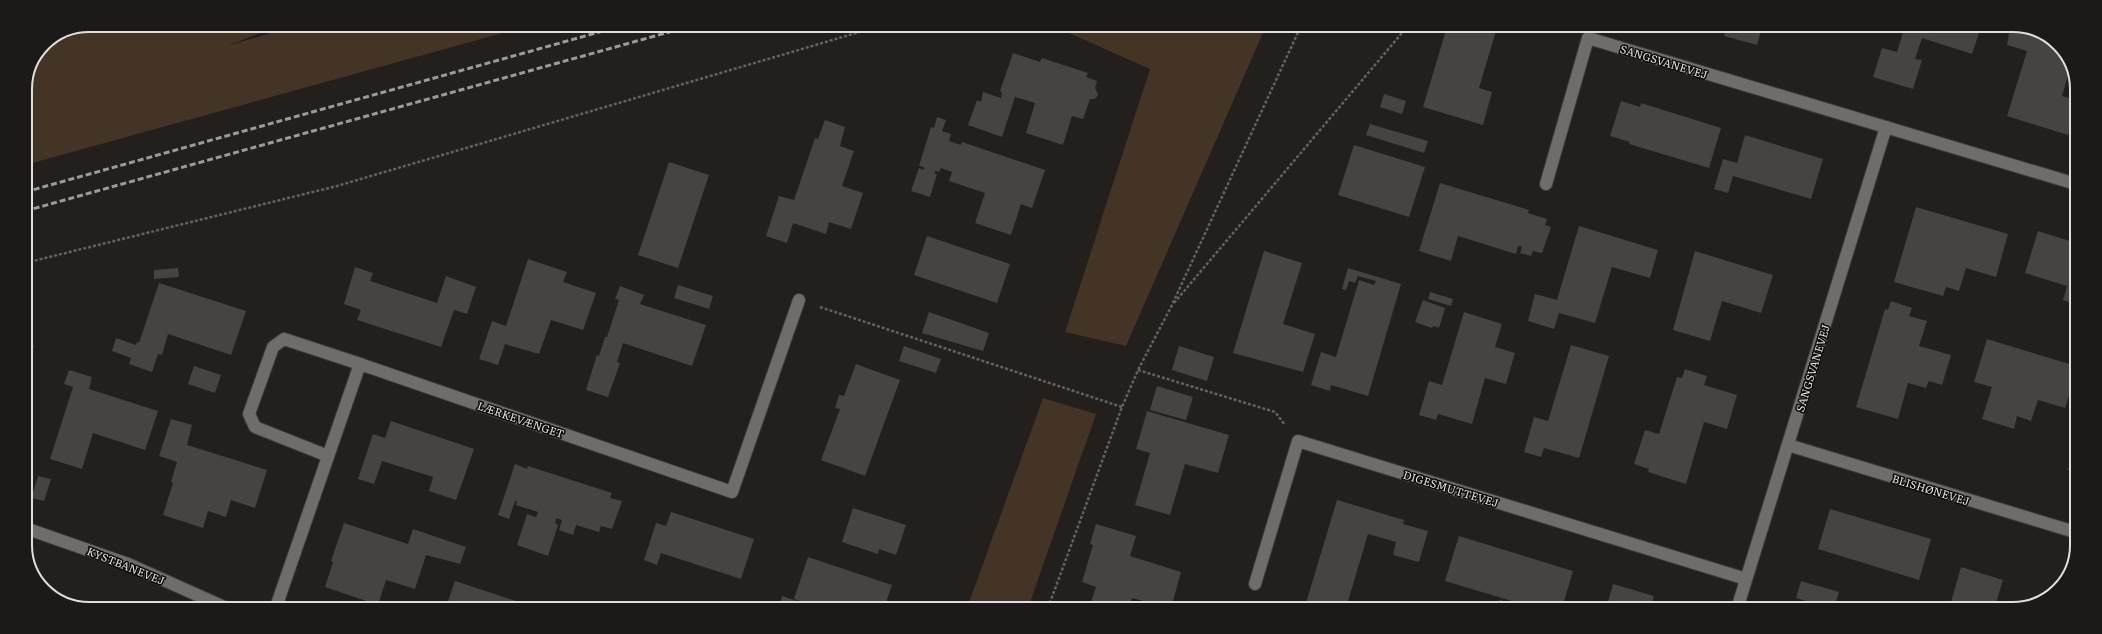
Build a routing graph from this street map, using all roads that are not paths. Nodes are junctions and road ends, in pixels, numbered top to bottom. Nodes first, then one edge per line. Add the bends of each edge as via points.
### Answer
1 (1886, 127) junction
2 (2070, 182) edge
3 (1546, 184) dead end
4 (799, 300) road end
5 (360, 364) junction
6 (1788, 445) junction
7 (328, 456) junction
8 (32, 530) edge
9 (2070, 530) edge
10 (1746, 579) junction
11 (1254, 584) dead end
12 (213, 602) edge
13 (278, 602) edge
14 (1739, 602) edge

1 - 2 street, SANGSVANEVEJ
1 - 3 street, SANGSVANEVEJ via 1588,38
1 - 6 street, SANGSVANEVEJ
4 - 5 street, LÆRKEVÆNGET via 732,492
5 - 7 street
5 - 7 street via 284,339 272,347 248,414 255,427
6 - 9 street, BLISHØNEVEJ
6 - 10 street, SANGSVANEVEJ
7 - 13 street
8 - 12 street, KYSTBANEVEJ via 128,564
10 - 11 street, DIGESMUTTEVEJ via 1298,441
10 - 14 street, SANGSVANEVEJ

